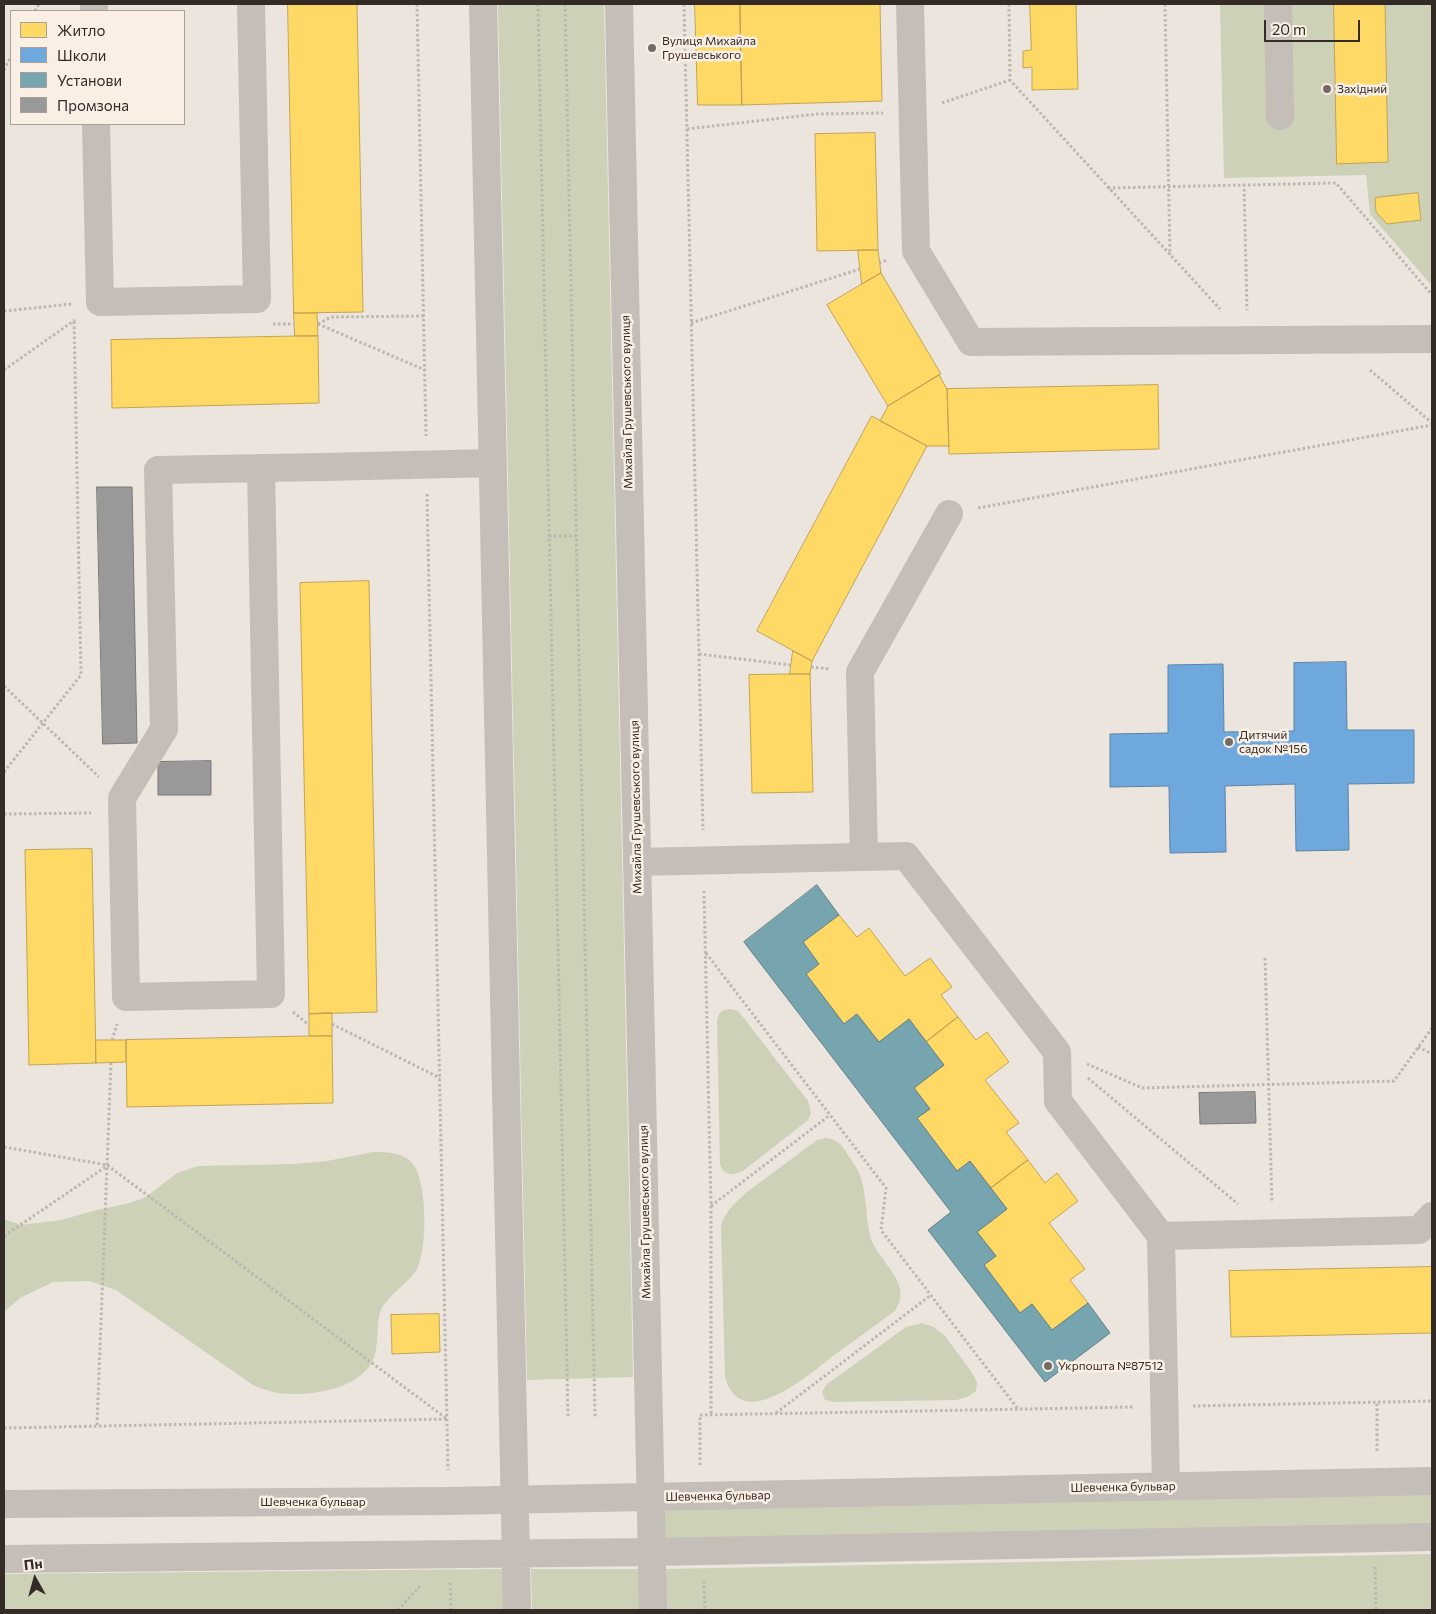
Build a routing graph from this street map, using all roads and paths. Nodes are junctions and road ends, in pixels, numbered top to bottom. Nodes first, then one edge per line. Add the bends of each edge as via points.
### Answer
1 (251, 4) edge
2 (417, 4) edge
3 (483, 4) edge
4 (538, 4) edge
5 (564, 4) edge
6 (619, 4) edge
7 (684, 4) edge
8 (910, 4) edge
9 (1008, 4) edge
10 (1164, 4) edge
11 (1278, 4) edge
12 (10, 58) edge
13 (4, 70) edge
14 (1010, 80) junction
15 (913, 112) junction
16 (1280, 116) dead end
17 (96, 125) edge
18 (687, 129) junction
19 (1244, 184) junction
20 (1169, 186) junction
21 (1108, 188) junction
22 (1170, 254) junction
23 (860, 269) dead end
24 (1432, 295) edge
25 (100, 302) junction
26 (4, 311) edge
27 (424, 316) junction
28 (74, 320) junction
29 (294, 324) dead end
30 (691, 324) junction
31 (274, 325) dead end
32 (1432, 339) edge
33 (1248, 340) junction
34 (1336, 340) junction
35 (4, 370) edge
36 (425, 370) junction
37 (1432, 424) edge
38 (493, 463) junction
39 (426, 465) junction
40 (261, 468) junction
41 (949, 514) joint
42 (549, 536) junction
43 (576, 536) junction
44 (699, 654) junction
45 (791, 665) dead end
46 (4, 686) edge
47 (42, 723) junction
48 (4, 772) edge
49 (122, 805) junction
50 (4, 814) edge
51 (864, 857) junction
52 (703, 861) junction
53 (637, 862) junction
54 (706, 953) junction
55 (1265, 958) dead end
56 (332, 1024) dead end
57 (1432, 1028) edge
58 (1418, 1047) junction
59 (1056, 1052) junction
60 (1432, 1054) edge
61 (111, 1063) dead end
62 (440, 1078) junction
63 (1269, 1084) junction
64 (830, 1115) junction
65 (4, 1147) edge
66 (107, 1165) junction
67 (711, 1206) junction
68 (1432, 1216) edge
69 (1273, 1233) junction
70 (4, 1236) edge
71 (1162, 1236) junction
72 (931, 1295) junction
73 (1432, 1401) edge
74 (1378, 1402) junction
75 (1164, 1406) junction
76 (1019, 1409) junction
77 (775, 1413) junction
78 (712, 1415) junction
79 (568, 1417) dead end
80 (595, 1417) dead end
81 (448, 1419) junction
82 (97, 1425) junction
83 (4, 1428) edge
84 (1377, 1457) dead end
85 (700, 1469) dead end
86 (448, 1478) dead end
87 (1432, 1481) edge
88 (1166, 1486) junction
89 (651, 1497) junction
90 (515, 1500) junction
91 (4, 1504) edge
92 (1432, 1537) edge
93 (652, 1552) junction
94 (516, 1553) junction
95 (4, 1560) edge
96 (1376, 1561) dead end
97 (704, 1575) dead end
98 (450, 1578) dead end
99 (451, 1610) edge
100 (518, 1610) edge
101 (654, 1610) edge
102 (705, 1610) edge
103 (1376, 1610) edge

1 - 25 street via 257,299
2 - 27 path
3 - 38 street
4 - 42 path
5 - 43 path
6 - 53 street, Михайла Грушевського вулиця
7 - 18 path
8 - 15 street
9 - 14 path
10 - 20 path
11 - 16 street
12 - 13 path
14 - 15 path
14 - 21 path
15 - 18 path via 817,114
15 - 33 street via 916,251 971,342
17 - 25 street
18 - 30 path
19 - 20 path
19 - 24 path via 1336,183
19 - 33 path
20 - 21 path
20 - 22 path
21 - 22 path
22 - 33 path
23 - 30 path
25 - 28 path
26 - 28 path via 74,304
27 - 36 path
27 - 36 path via 331,317 318,324
28 - 35 path
28 - 47 path via 81,675
29 - 31 path
30 - 44 path
32 - 34 street
33 - 34 street
34 - 37 path
36 - 39 path
37 - 41 path
38 - 39 street
38 - 90 street
39 - 40 street
39 - 62 path
40 - 49 street via 158,470 164,729
40 - 49 street via 271,994 126,997
41 - 51 street via 860,672
42 - 43 path
42 - 79 path
43 - 80 path
44 - 45 path
44 - 52 path
46 - 47 path
47 - 48 path
47 - 49 path
49 - 50 path
51 - 52 street
51 - 59 street via 906,856
52 - 53 street
52 - 54 path
53 - 89 street, Михайла Грушевського вулиця
54 - 64 path
54 - 67 path
55 - 63 path
56 - 62 path
57 - 58 path
58 - 60 path
58 - 63 path via 1394,1081
59 - 63 path via 1142,1088
59 - 69 path
59 - 71 street via 1058,1101
61 - 66 path
62 - 81 path
63 - 69 path
64 - 67 path
64 - 72 path via 886,1188 881,1230
65 - 66 path
66 - 70 path
66 - 81 path
66 - 82 path
67 - 78 path
68 - 69 street via 1419,1230
69 - 71 street
71 - 75 street
72 - 76 path
72 - 77 path
73 - 74 path
74 - 75 path
74 - 84 path
75 - 76 path
75 - 88 street
76 - 77 path
77 - 78 path
78 - 85 path via 700,1415
81 - 82 path
81 - 86 path
82 - 83 path
87 - 88 street, Шевченка бульвар
88 - 89 street, Шевченка бульвар
89 - 90 street, Шевченка бульвар
89 - 93 street, Михайла Грушевського вулиця
90 - 91 street, Шевченка бульвар
90 - 94 street
92 - 93 street
93 - 94 street
93 - 101 street, Михайла Грушевського вулиця
94 - 95 street
94 - 100 street
96 - 103 path
97 - 102 path
98 - 99 path

